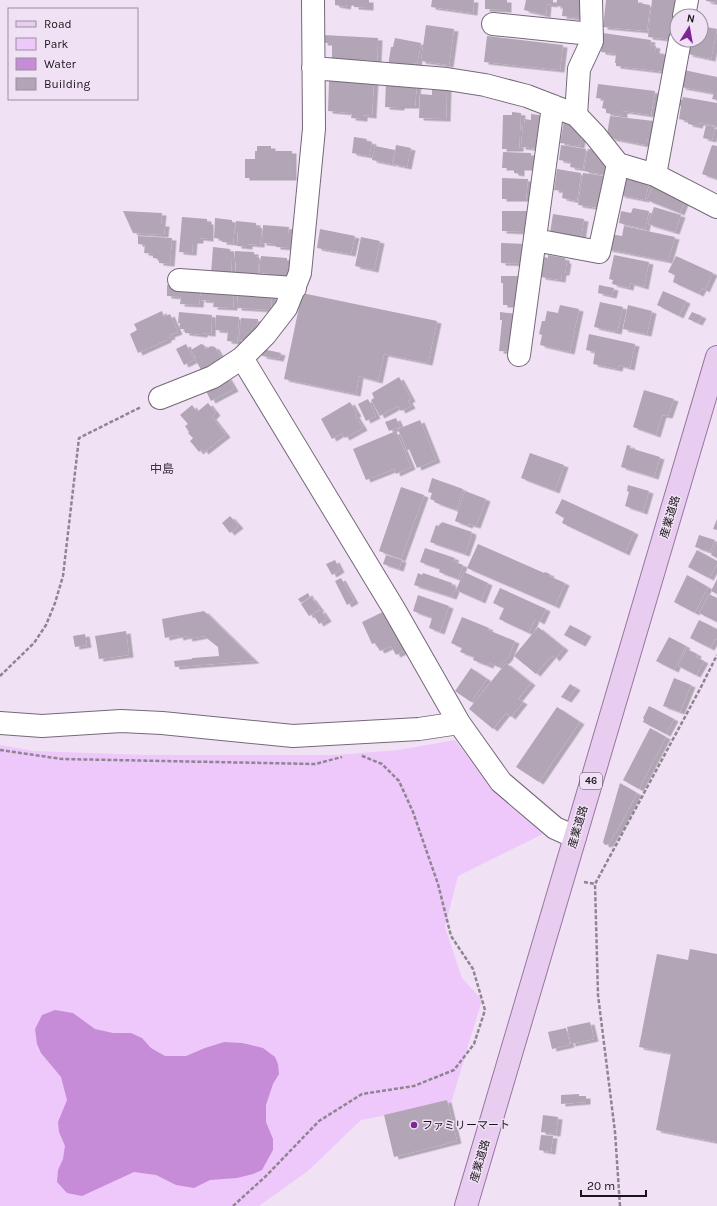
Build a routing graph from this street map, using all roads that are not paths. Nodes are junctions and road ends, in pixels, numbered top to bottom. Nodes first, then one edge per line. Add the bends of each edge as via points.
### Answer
1 (313, 0) edge
2 (591, 0) edge
3 (492, 24) dead end
4 (591, 34) junction
5 (678, 48) edge
6 (313, 68) junction
7 (553, 106) junction
8 (576, 115) junction
9 (618, 164) junction
10 (654, 175) junction
11 (717, 207) edge
12 (535, 240) junction
13 (179, 280) dead end
14 (295, 288) junction
15 (518, 355) dead end
16 (717, 357) edge
17 (242, 358) junction
18 (160, 398) road end
19 (0, 723) edge
20 (460, 723) junction
21 (575, 837) junction
22 (466, 1206) edge

1 - 6 street
2 - 4 street
3 - 4 street
4 - 8 street via 592,41 580,69
5 - 10 street
6 - 7 street via 447,78 527,96
6 - 14 street via 314,129 300,273
7 - 8 street
7 - 12 street
8 - 9 street
9 - 10 street
9 - 12 street via 599,252
10 - 11 street
12 - 15 street
13 - 14 street
14 - 17 street via 286,308 265,335
16 - 21 main road, 産業道路 / 46
17 - 18 street via 213,377
17 - 20 street
19 - 20 street via 42,726 162,723 293,736 419,729
20 - 21 street via 501,782 555,828
21 - 22 main road, 産業道路 / 46

